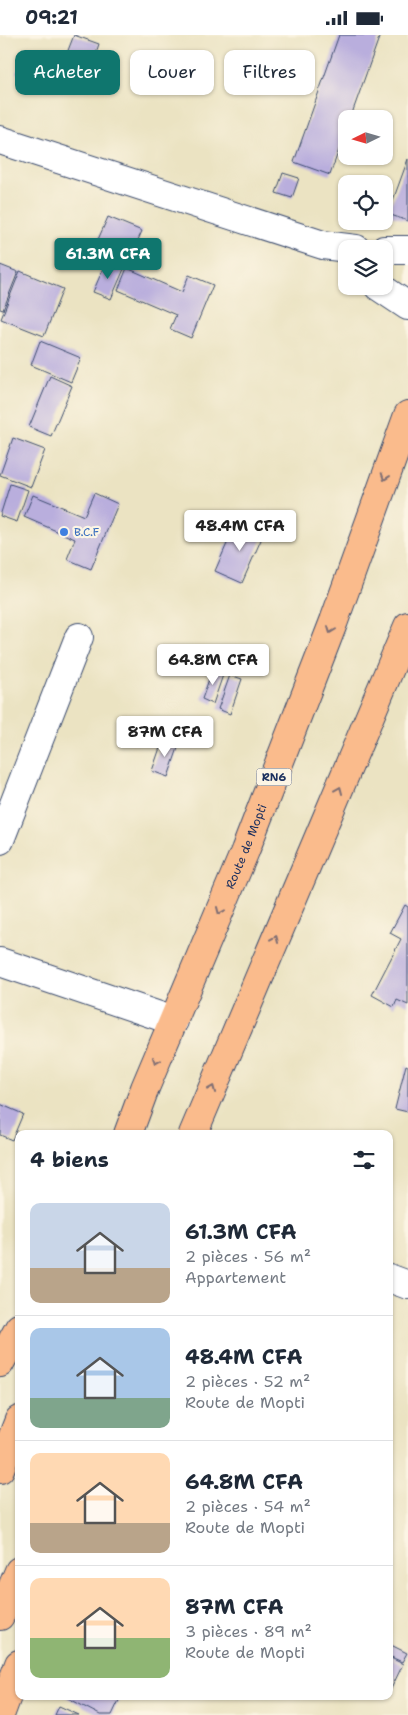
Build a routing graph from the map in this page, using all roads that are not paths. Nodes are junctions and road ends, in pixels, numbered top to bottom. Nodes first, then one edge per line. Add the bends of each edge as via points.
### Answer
1 (0, 140) edge
2 (323, 245) junction
3 (338, 247) edge
4 (393, 250) edge
5 (408, 250) edge
6 (338, 257) edge
7 (392, 295) edge
8 (408, 306) edge
9 (408, 415) edge
10 (408, 626) edge
11 (79, 637) dead end
12 (0, 840) edge
13 (0, 963) edge
14 (174, 1021) junction
15 (129, 1130) edge
16 (195, 1130) edge
17 (393, 1279) edge
18 (408, 1285) edge
19 (15, 1335) edge
20 (0, 1363) edge
21 (15, 1430) edge
22 (0, 1469) edge
23 (15, 1580) edge
24 (0, 1616) edge
25 (15, 1675) edge
26 (0, 1715) edge

1 - 2 street
2 - 3 street
2 - 6 street
4 - 5 street
7 - 8 street
9 -> 14 highway, Route de Mopti / RN6 via 331,630 245,851
16 -> 10 highway
11 - 12 street
13 - 14 street
14 -> 15 highway, Route de Mopti / RN6
17 - 18 street
19 - 20 highway
21 - 22 highway
23 - 24 highway
25 - 26 highway

